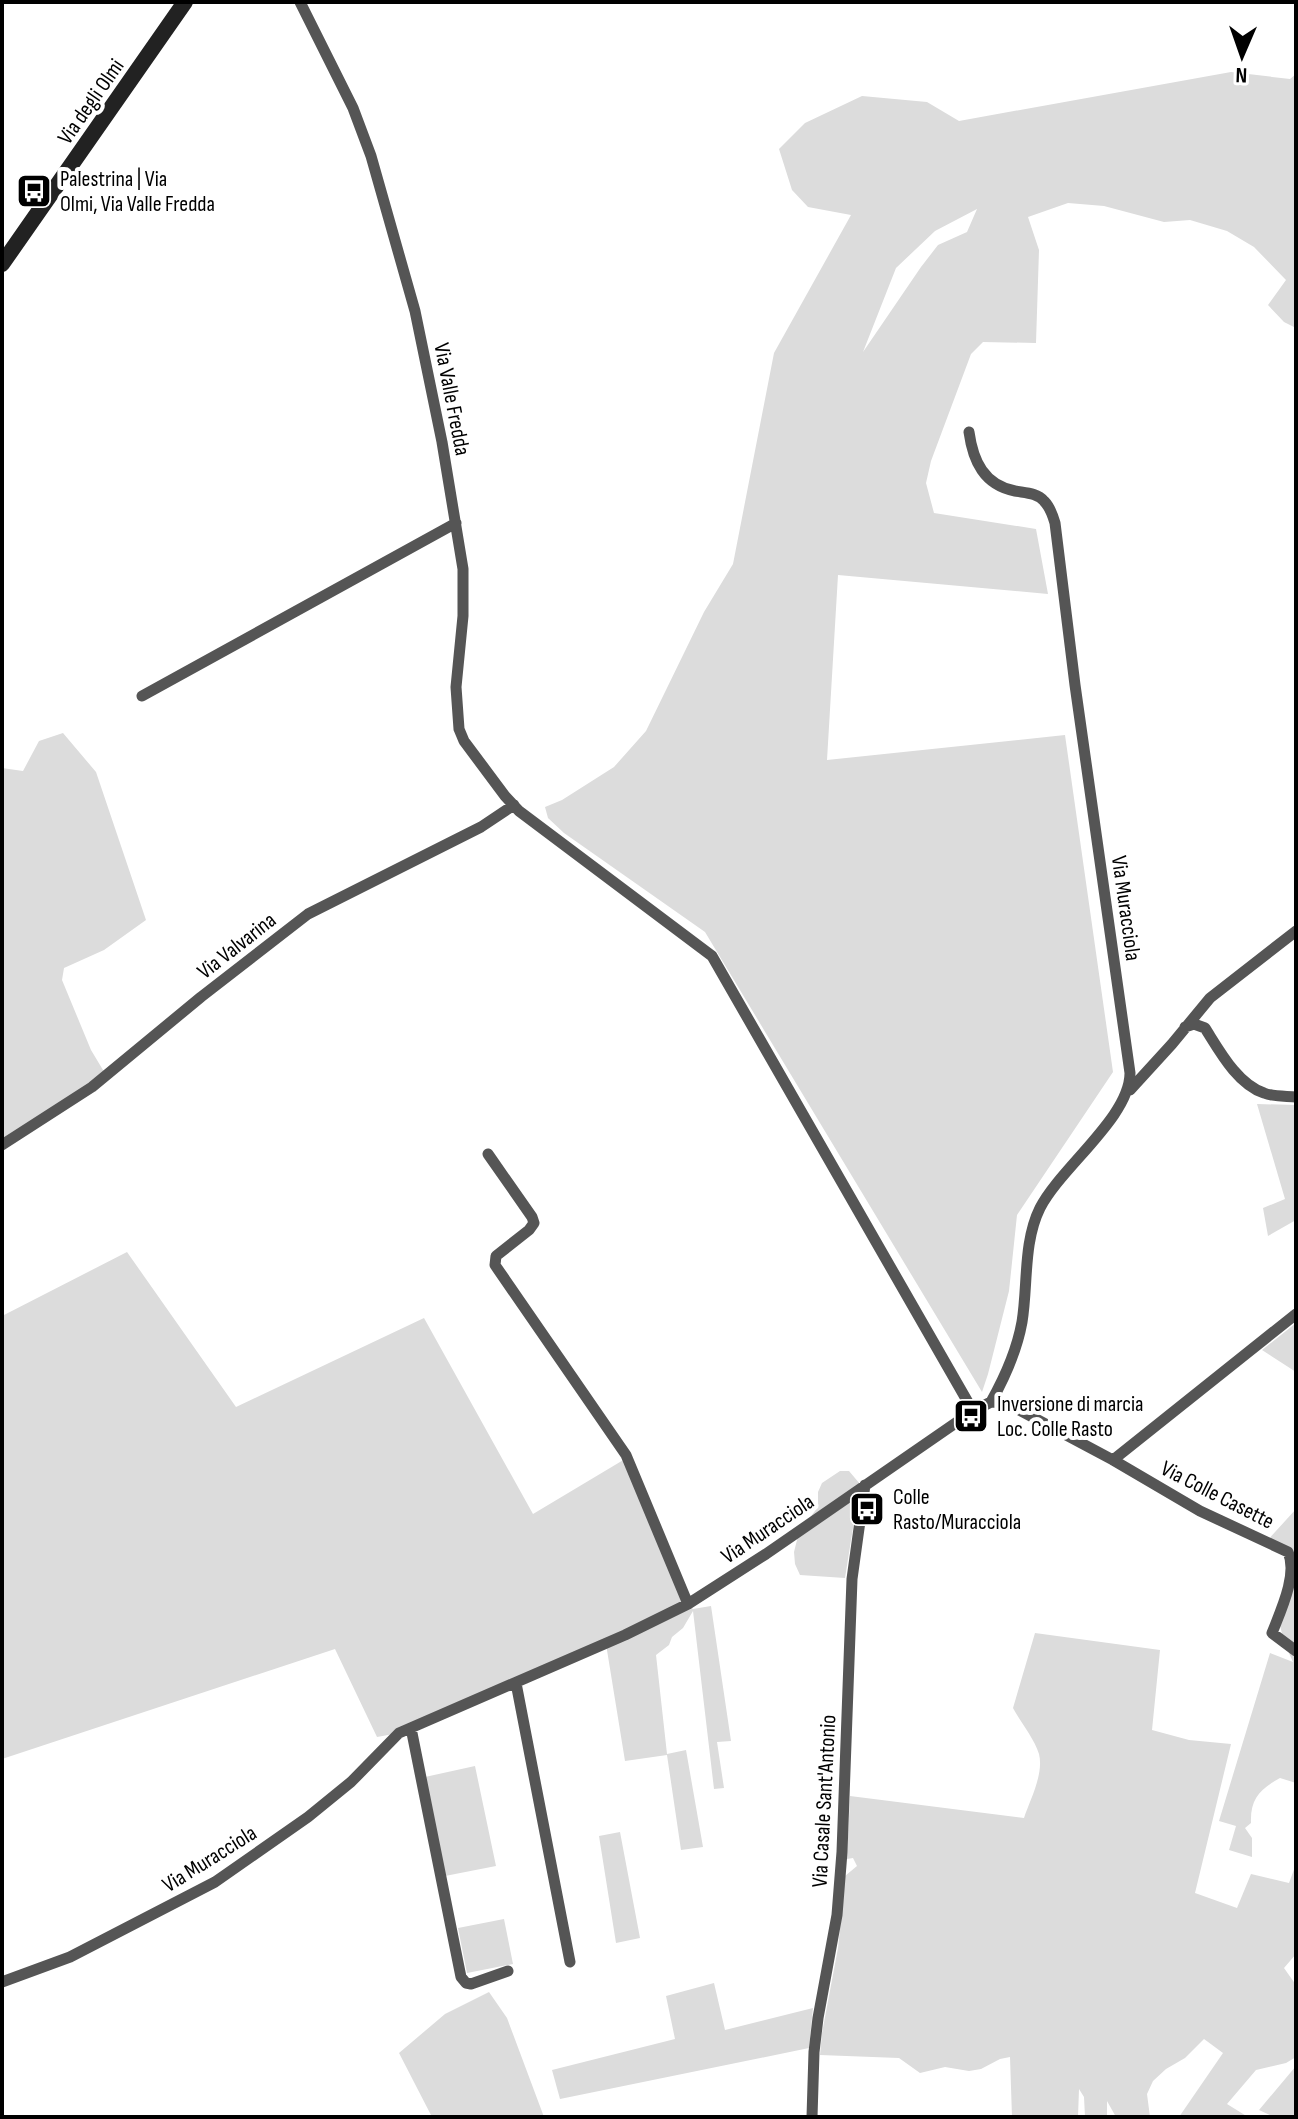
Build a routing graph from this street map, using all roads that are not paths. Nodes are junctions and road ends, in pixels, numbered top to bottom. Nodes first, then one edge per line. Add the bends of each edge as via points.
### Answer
1 (185, 2) edge
2 (300, 2) edge
3 (2, 264) edge
4 (969, 432) dead end
5 (456, 523) junction
6 (142, 696) dead end
7 (514, 805) junction
8 (1296, 931) edge
9 (1185, 1028) junction
10 (1127, 1093) junction
11 (1296, 1097) edge
12 (2, 1145) edge
13 (488, 1154) dead end
14 (1296, 1314) edge
15 (991, 1402) junction
16 (973, 1411) junction
17 (1113, 1460) junction
18 (865, 1485) junction
19 (688, 1604) junction
20 (1296, 1651) edge
21 (516, 1683) junction
22 (411, 1728) junction
23 (570, 1962) dead end
24 (508, 1971) dead end
25 (2, 1982) edge
26 (812, 2117) edge

1 - 3 street, Via degli Olmi
2 - 5 street, Via Valle Fredda via 353,108 406,272
4 - 10 street, Via Muracciola via 986,476 1000,487 1039,497 1055,523 1130,1073
5 - 6 street
5 - 7 street, Via Valle Fredda via 464,584 456,687 459,729
7 - 12 street, Via Valvarina via 481,827 308,914 92,1087
7 - 16 street, Via Valle Fredda via 712,956
8 - 9 street via 1210,998
9 - 10 street
9 - 11 street via 1205,1028 1228,1065 1256,1090
10 - 15 street via 1039,1209 1019,1333
13 - 19 street via 534,1221 496,1256 496,1268 626,1455
14 - 17 street
15 - 16 street, Via Muracciola
15 - 17 street via 1006,1403
16 - 18 street, Via Muracciola
17 - 20 street, Via Colle Casette via 1200,1511 1288,1552 1294,1575 1272,1633
18 - 19 street, Via Muracciola
18 - 26 street, Via Casale Sant'Antonio via 852,1579 838,1900 817,2029
19 - 21 street, Via Muracciola
21 - 22 street, Via Muracciola
21 - 23 street
22 - 24 street via 461,1977 471,1984
22 - 25 street, Via Muracciola via 399,1733 308,1817 215,1882 70,1957

